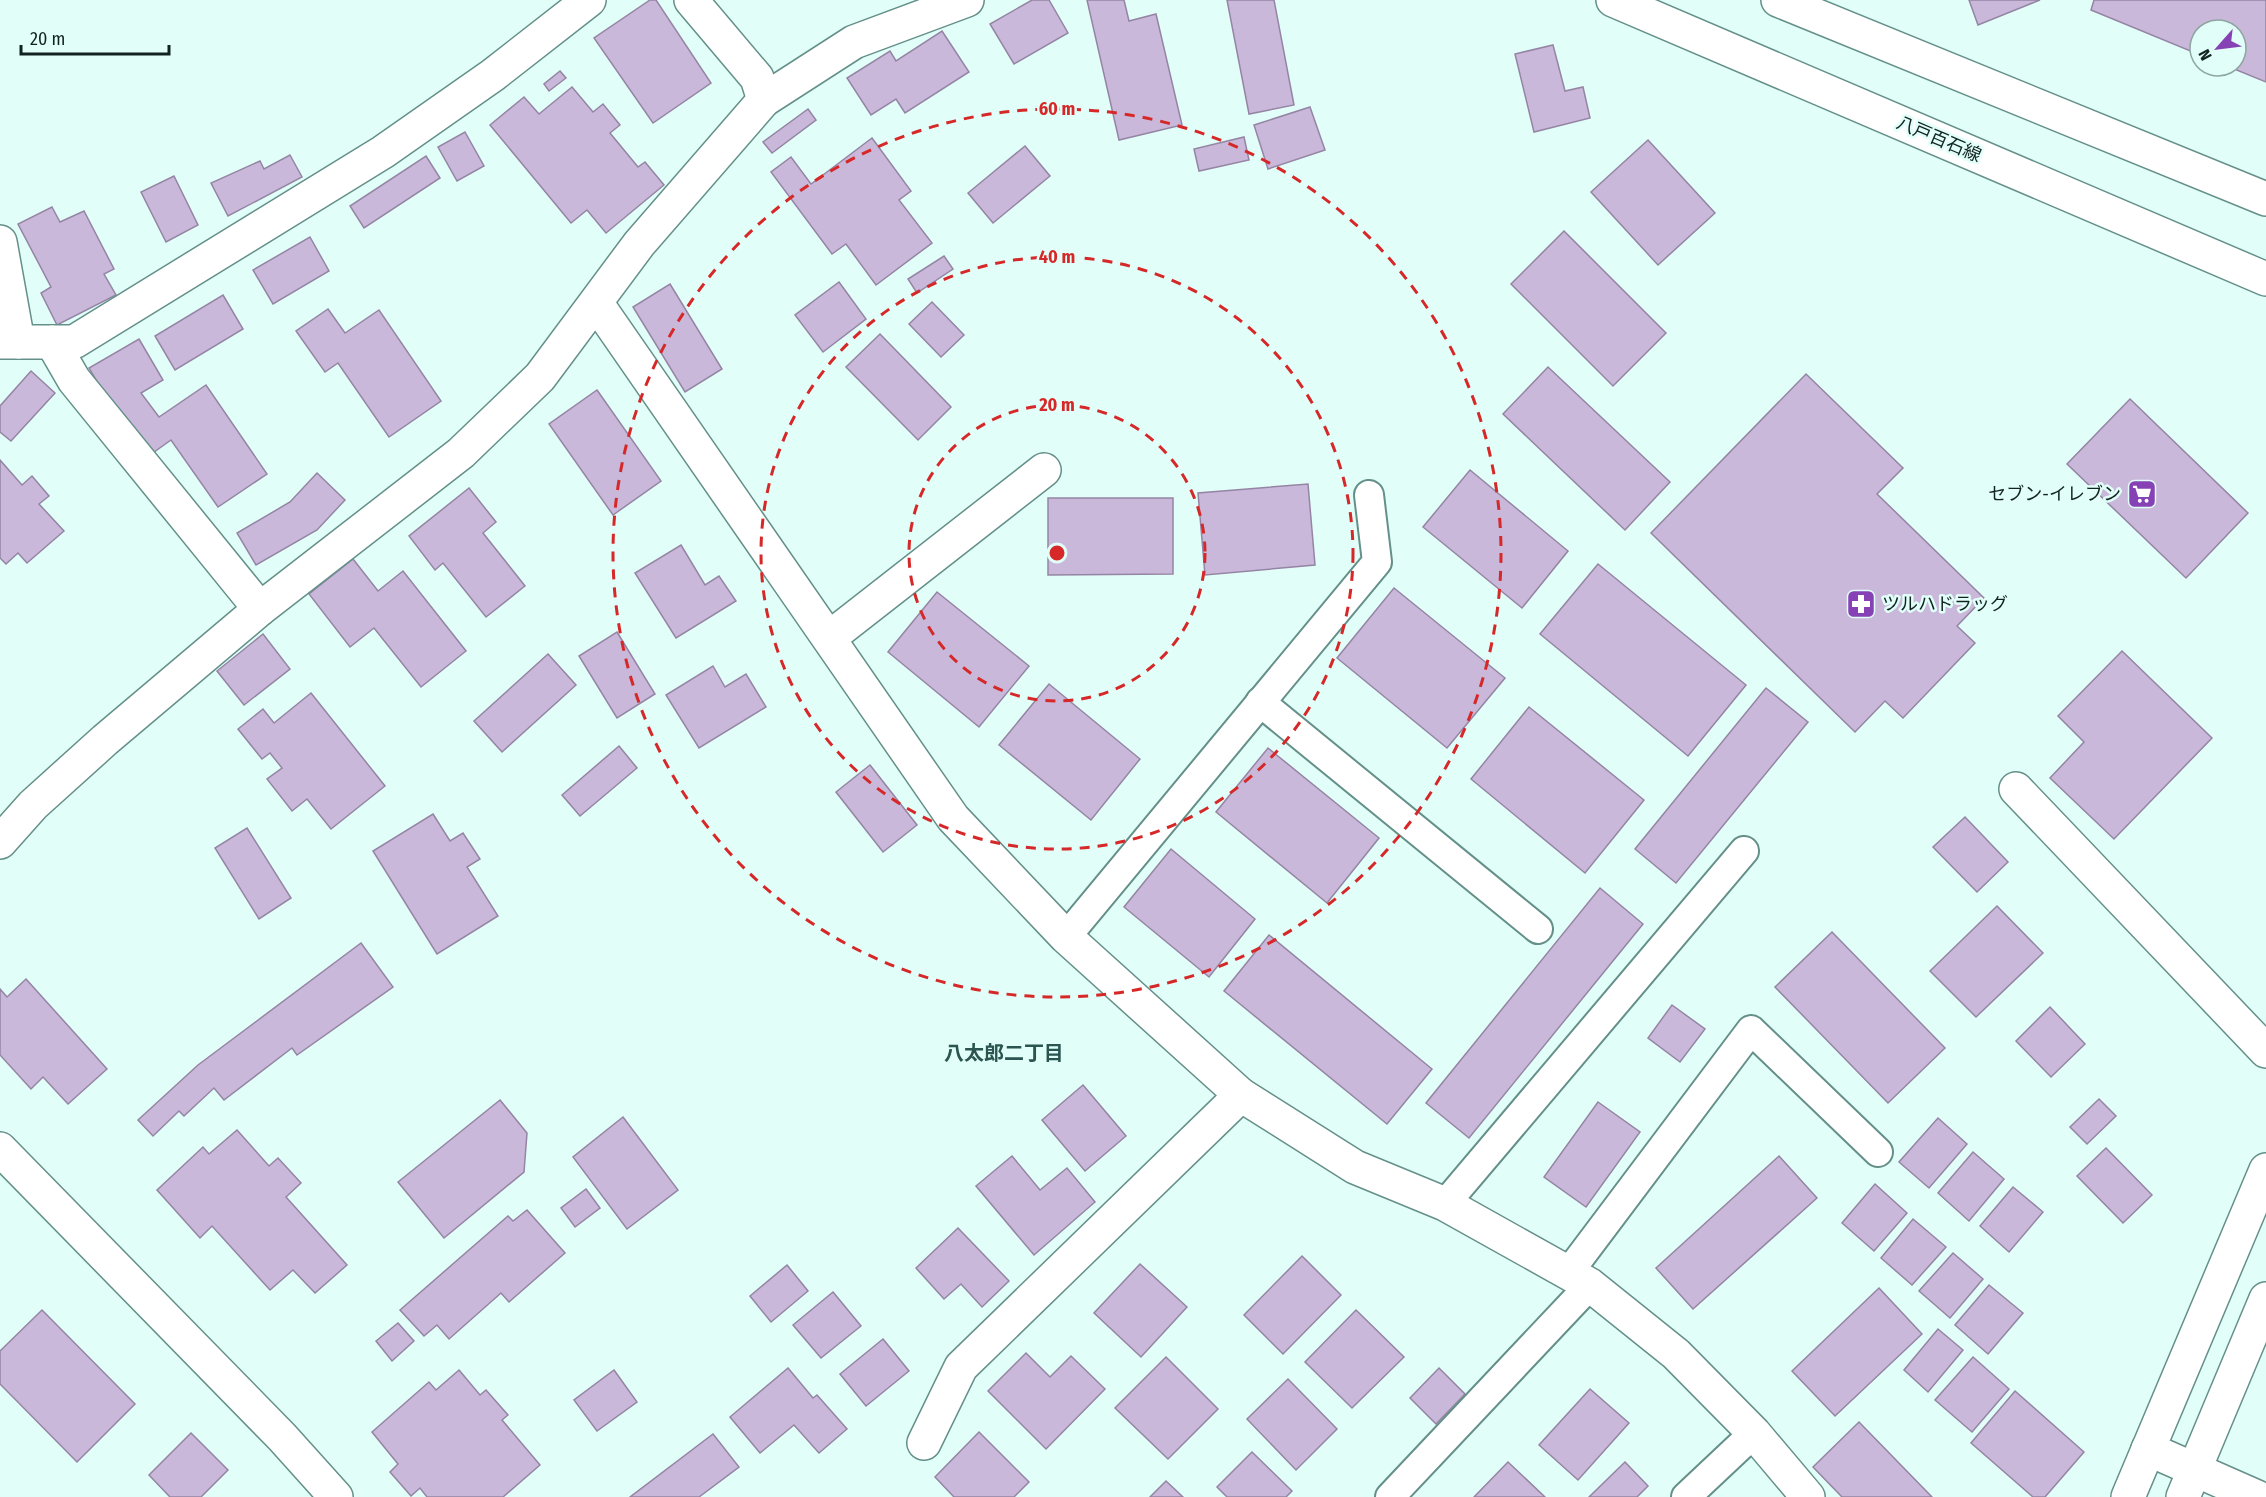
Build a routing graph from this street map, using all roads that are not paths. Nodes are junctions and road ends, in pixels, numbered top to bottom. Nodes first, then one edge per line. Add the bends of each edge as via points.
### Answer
1 (589, 0) edge
2 (691, 0) edge
3 (967, 0) edge
4 (1613, 0) edge
5 (1778, 0) edge
6 (764, 100) junction
7 (2266, 199) edge
8 (0, 242) edge
9 (2266, 279) edge
10 (597, 304) junction
11 (9, 342) edge
12 (52, 342) junction
13 (1044, 470) dead end
14 (1369, 495) dead end
15 (260, 609) junction
16 (829, 638) junction
17 (1260, 702) junction
18 (2016, 789) dead end
19 (0, 842) edge
20 (1744, 851) dead end
21 (1538, 929) dead end
22 (1066, 937) junction
23 (2266, 1051) edge
24 (1241, 1095) junction
25 (0, 1149) edge
26 (1878, 1152) dead end
27 (2266, 1170) edge
28 (1445, 1204) junction
29 (1580, 1279) junction
30 (2266, 1299) edge
31 (1754, 1433) junction
32 (924, 1443) dead end
33 (2148, 1449) junction
34 (2189, 1483) edge
35 (336, 1497) edge
36 (1390, 1497) edge
37 (1686, 1497) edge
38 (1808, 1497) edge
39 (2128, 1497) edge
40 (2257, 1497) edge

1 - 12 street via 493,75 383,152 74,342
2 - 6 street via 757,78
3 - 6 street via 854,42
4 - 9 street, 八戸百石線
5 - 7 street
6 - 10 street via 639,244
8 - 11 street
10 - 15 street via 540,377 461,453
10 - 16 street
11 - 12 street
12 - 15 street via 74,380
13 - 16 street
14 - 17 lane via 1377,562
15 - 19 street via 40,798
16 - 22 street via 953,818
17 - 21 lane
17 - 22 lane
18 - 23 street
20 - 28 lane
22 - 24 street
24 - 28 street via 1356,1167
24 - 32 street via 961,1367
25 - 35 street
26 - 29 lane via 1751,1030
27 - 33 street
28 - 29 street
29 - 31 street via 1676,1354
29 - 36 lane
30 - 34 street
31 - 37 lane
31 - 38 street
33 - 34 street
33 - 39 street
34 - 40 street

